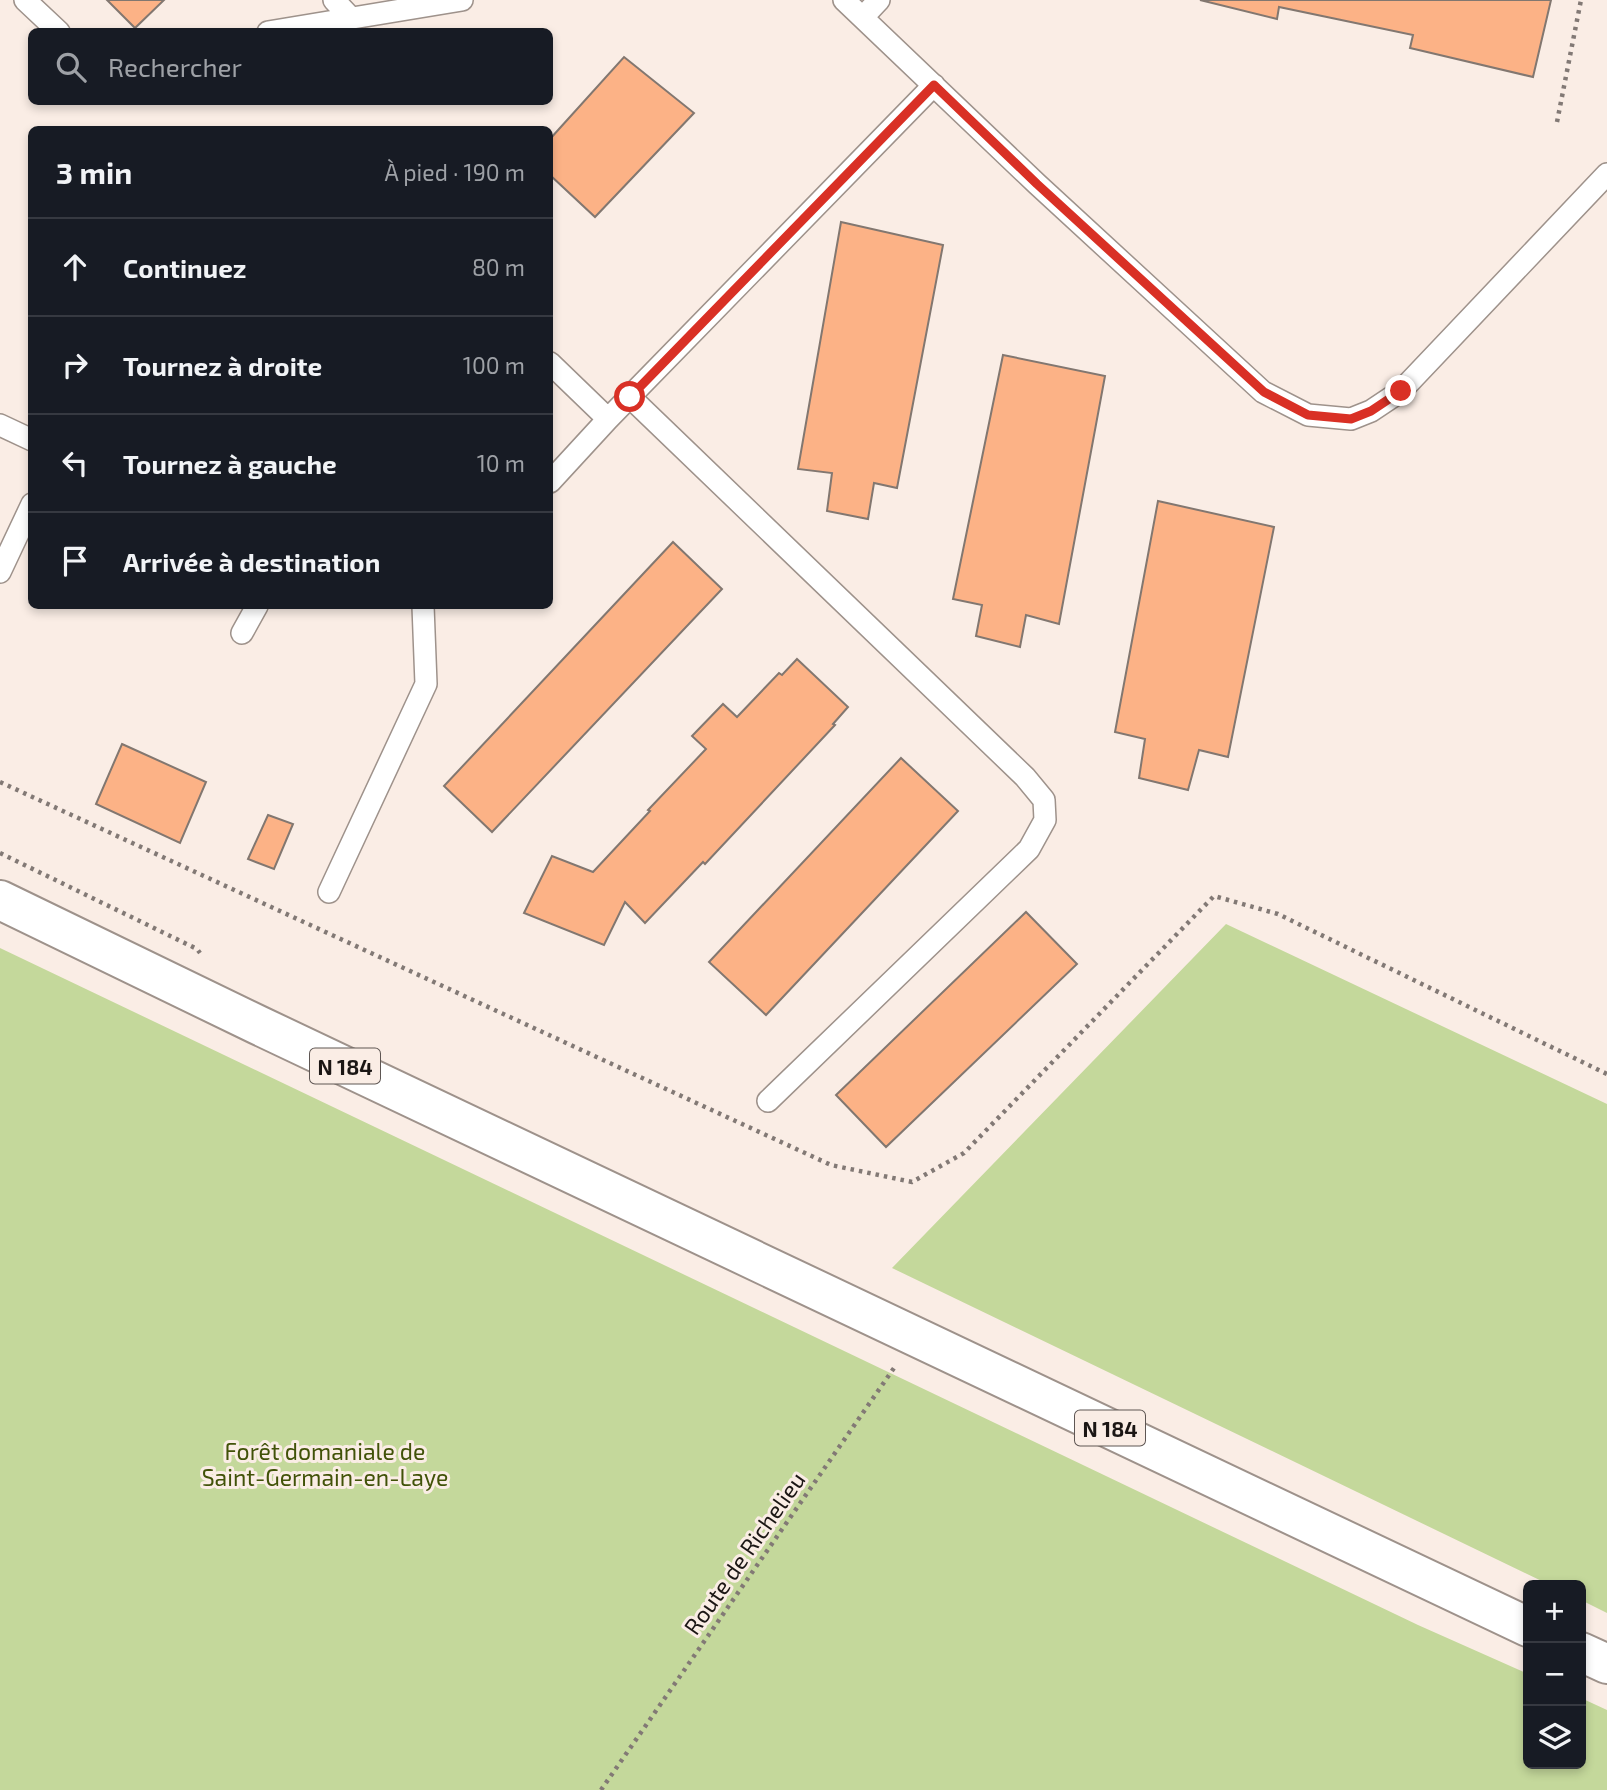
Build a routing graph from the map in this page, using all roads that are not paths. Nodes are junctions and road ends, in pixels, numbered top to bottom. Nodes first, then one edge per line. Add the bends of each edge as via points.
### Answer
1 (25, 0) edge
2 (334, 0) edge
3 (462, 0) edge
4 (844, 0) edge
5 (879, 0) edge
6 (350, 18) junction
7 (863, 18) junction
8 (55, 28) edge
9 (291, 28) edge
10 (934, 85) junction
11 (1607, 174) edge
12 (553, 366) edge
13 (630, 397) junction
14 (608, 419) junction
15 (0, 425) edge
16 (28, 438) edge
17 (553, 479) edge
18 (28, 512) edge
19 (0, 572) edge
20 (255, 609) edge
21 (423, 609) edge
22 (242, 634) dead end
23 (329, 892) dead end
24 (0, 901) edge
25 (768, 1101) dead end
26 (1523, 1625) edge
27 (1586, 1654) edge
28 (1607, 1664) edge

1 - 8 lane
2 - 6 lane
3 - 6 lane
4 - 7 lane
5 - 7 lane
6 - 9 lane
7 - 10 lane
10 - 11 lane via 1264,392 1308,415 1351,419 1401,391
10 - 13 lane
12 - 14 lane
13 - 14 lane
13 - 25 lane via 1044,800 1045,820 1029,849
14 - 17 lane
15 - 16 lane
18 - 19 lane
20 - 22 lane
21 - 23 lane via 426,684
24 - 26 main road, N 184
27 - 28 main road

